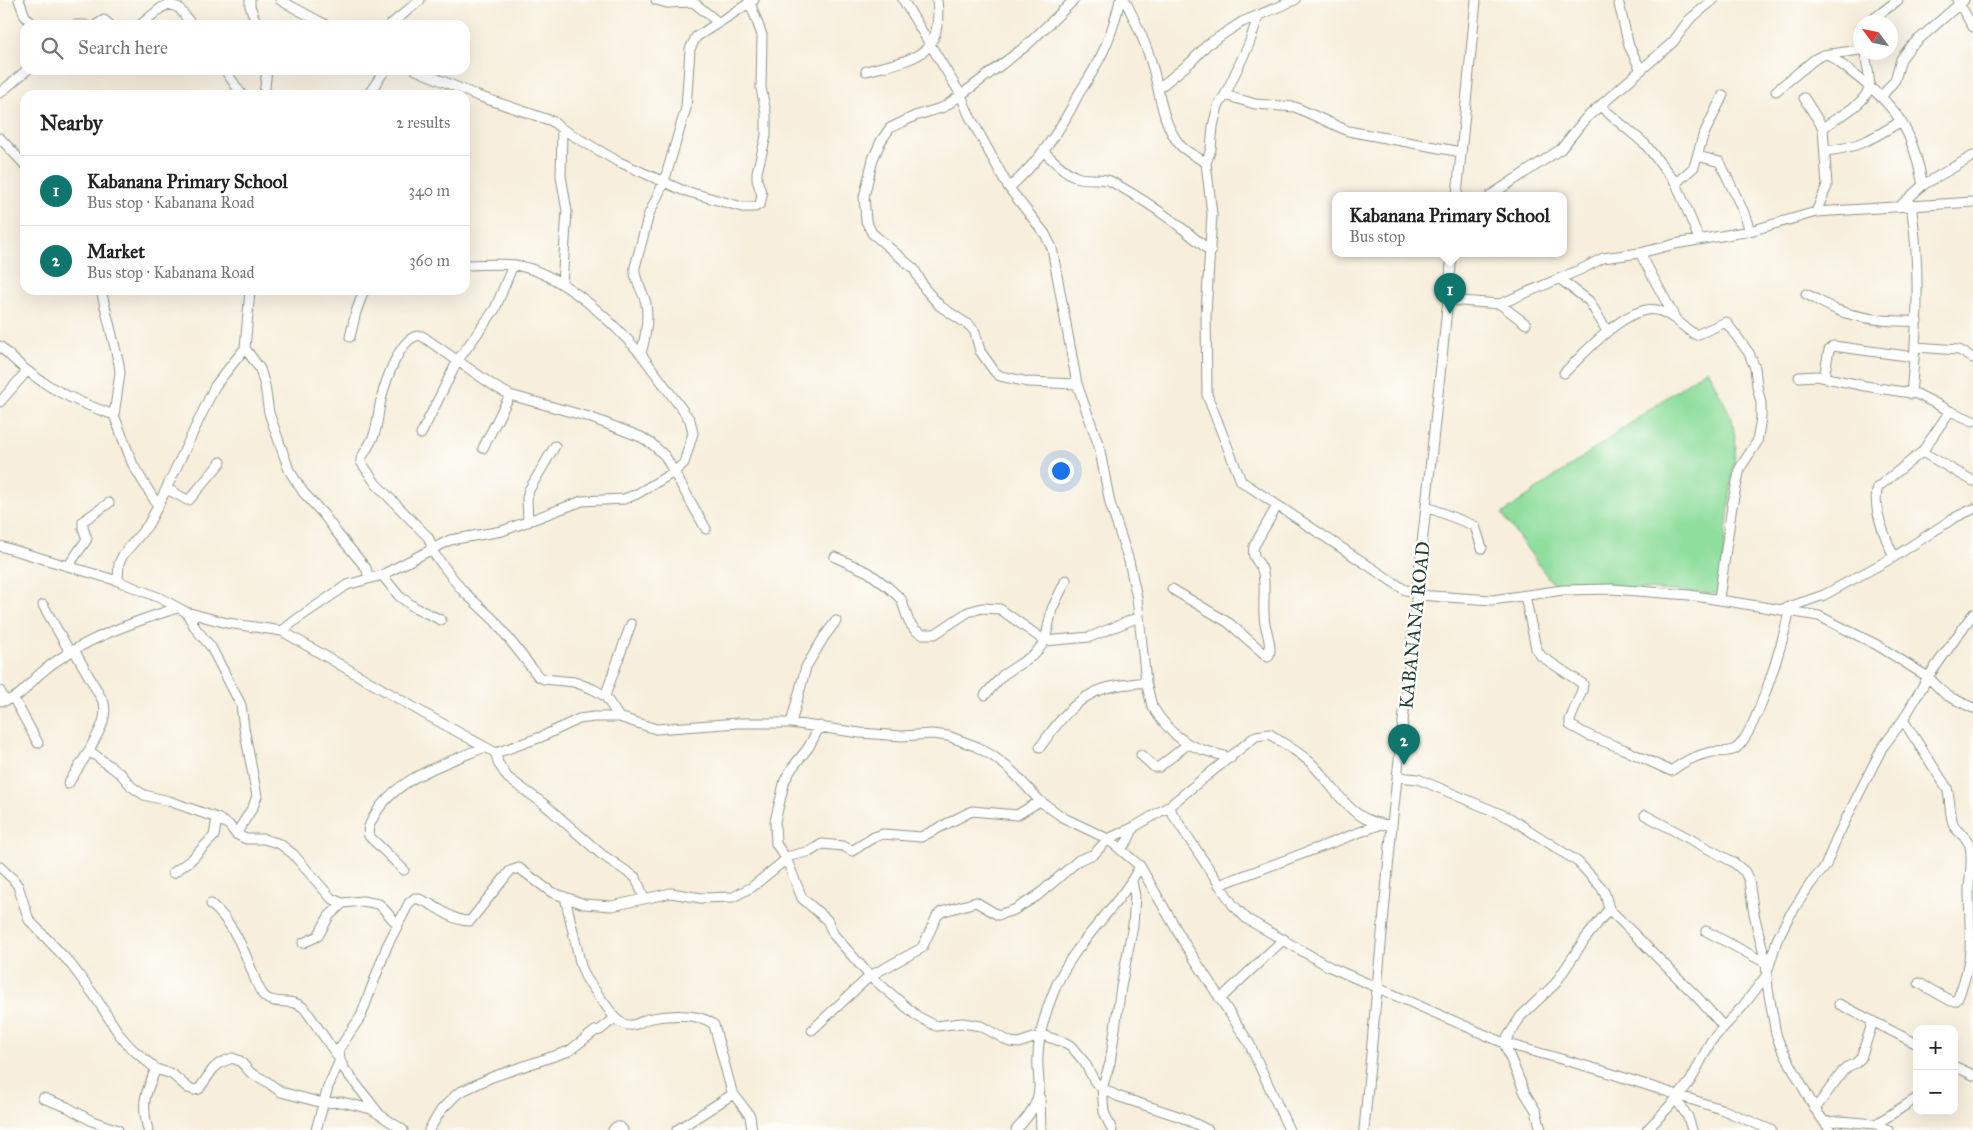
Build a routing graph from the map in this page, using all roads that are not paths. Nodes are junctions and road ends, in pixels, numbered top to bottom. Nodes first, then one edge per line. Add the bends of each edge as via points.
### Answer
1 (19, 0) edge
2 (250, 0) edge
3 (280, 0) edge
4 (420, 0) edge
5 (656, 0) edge
6 (903, 0) edge
7 (937, 0) edge
8 (1074, 0) edge
9 (1120, 0) edge
10 (1125, 0) edge
11 (1295, 0) edge
12 (1476, 0) edge
13 (1618, 0) edge
14 (1713, 0) edge
15 (1898, 0) edge
16 (751, 1) edge
17 (1960, 1) edge
18 (1878, 15) edge
19 (1258, 17) junction
20 (28, 20) edge
21 (146, 20) edge
22 (188, 20) edge
23 (255, 20) edge
24 (317, 20) edge
25 (396, 20) edge
26 (717, 24) junction
27 (1973, 27) edge
28 (931, 44) junction
29 (1853, 51) edge
30 (1828, 54) junction
31 (1865, 60) edge
32 (1641, 70) junction
33 (866, 71) dead end
34 (21, 75) edge
35 (228, 75) edge
36 (267, 75) edge
37 (382, 75) edge
38 (428, 75) edge
39 (1869, 86) junction
40 (1158, 88) junction
41 (239, 90) edge
42 (265, 90) edge
43 (371, 90) edge
44 (464, 90) edge
45 (1776, 91) dead end
46 (0, 93) edge
47 (470, 93) edge
48 (1226, 95) junction
49 (1723, 95) dead end
50 (961, 96) junction
51 (1882, 96) junction
52 (1804, 98) dead end
53 (1600, 106) junction
54 (1901, 121) junction
55 (1823, 128) junction
56 (562, 129) junction
57 (0, 138) edge
58 (3, 148) edge
59 (1043, 151) junction
60 (1825, 151) junction
61 (1461, 152) junction
62 (1698, 156) junction
63 (1973, 156) edge
64 (20, 161) edge
65 (1206, 162) junction
66 (664, 182) junction
67 (1676, 183) junction
68 (1923, 185) junction
69 (1009, 188) junction
70 (1457, 192) edge
71 (1496, 192) edge
72 (1973, 202) edge
73 (1911, 205) junction
74 (1900, 206) junction
75 (1816, 212) junction
76 (1750, 231) junction
77 (1700, 239) junction
78 (1211, 252) junction
79 (1640, 253) junction
80 (1452, 257) edge
81 (470, 265) edge
82 (513, 265) junction
83 (1553, 280) junction
84 (562, 284) junction
85 (1806, 294) dead end
86 (102, 295) edge
87 (250, 295) edge
88 (362, 295) edge
89 (1448, 300) junction
90 (1500, 304) junction
91 (1675, 318) junction
92 (1917, 321) junction
93 (1526, 324) dead end
94 (1607, 331) junction
95 (350, 338) dead end
96 (0, 346) edge
97 (1916, 346) junction
98 (245, 348) junction
99 (641, 354) junction
100 (1914, 358) junction
101 (1973, 358) edge
102 (458, 360) junction
103 (27, 371) junction
104 (1564, 373) dead end
105 (1799, 377) dead end
106 (1824, 377) junction
107 (1077, 384) junction
108 (1911, 394) junction
109 (510, 395) junction
110 (0, 402) edge
111 (1950, 411) junction
112 (114, 415) junction
113 (1973, 421) edge
114 (421, 434) dead end
115 (555, 446) dead end
116 (483, 448) dead end
117 (1922, 452) junction
118 (221, 462) dead end
119 (674, 472) junction
120 (1973, 481) edge
121 (166, 491) junction
122 (109, 503) dead end
123 (158, 506) junction
124 (1277, 506) junction
125 (1427, 508) junction
126 (1973, 509) edge
127 (528, 522) junction
128 (706, 528) dead end
129 (0, 546) edge
130 (1482, 548) dead end
131 (431, 550) junction
132 (835, 557) dead end
133 (1894, 557) junction
134 (69, 565) junction
135 (382, 575) junction
136 (369, 578) junction
137 (1066, 580) dead end
138 (118, 581) junction
139 (1172, 589) dead end
140 (1417, 593) junction
141 (1526, 596) junction
142 (1719, 599) junction
143 (43, 605) dead end
144 (177, 608) junction
145 (1786, 610) junction
146 (186, 612) junction
147 (1973, 614) edge
148 (1139, 617) junction
149 (441, 620) dead end
150 (836, 621) dead end
151 (631, 624) dead end
152 (282, 631) junction
153 (1044, 640) junction
154 (72, 651) junction
155 (1928, 677) junction
156 (1146, 682) junction
157 (0, 691) edge
158 (985, 695) dead end
159 (605, 696) junction
160 (14, 699) junction
161 (2, 701) edge
162 (1973, 708) edge
163 (619, 717) junction
164 (1903, 720) junction
165 (791, 723) junction
166 (820, 726) junction
167 (38, 743) dead end
168 (1188, 744) junction
169 (485, 747) junction
170 (1040, 747) dead end
171 (89, 751) junction
172 (496, 753) junction
173 (1141, 755) dead end
174 (1231, 758) junction
175 (1398, 777) junction
176 (68, 784) dead end
177 (1040, 801) junction
178 (1168, 807) junction
179 (1645, 815) dead end
180 (217, 818) junction
181 (1379, 825) junction
182 (1392, 825) junction
183 (1134, 827) junction
184 (236, 834) junction
185 (1108, 838) junction
186 (1121, 849) junction
187 (786, 858) junction
188 (1140, 866) junction
189 (0, 867) edge
190 (404, 870) dead end
191 (173, 873) dead end
192 (1132, 882) junction
193 (1219, 885) junction
194 (565, 897) junction
195 (644, 898) junction
196 (343, 903) junction
197 (211, 904) dead end
198 (1609, 909) junction
199 (398, 925) junction
200 (1706, 931) dead end
201 (1284, 939) junction
202 (303, 943) dead end
203 (1766, 963) junction
204 (870, 976) junction
205 (1766, 976) junction
206 (1919, 983) dead end
207 (1377, 987) junction
208 (1220, 1000) junction
209 (1839, 1004) dead end
210 (615, 1018) junction
211 (1873, 1021) junction
212 (1723, 1026) junction
213 (812, 1030) dead end
214 (1042, 1035) junction
215 (1913, 1042) edge
216 (1504, 1043) junction
217 (340, 1060) junction
218 (1958, 1068) edge
219 (156, 1069) junction
220 (1973, 1075) edge
221 (1040, 1086) junction
222 (1102, 1088) junction
223 (733, 1094) junction
224 (43, 1098) dead end
225 (1677, 1098) junction
226 (1913, 1101) edge
227 (323, 1102) junction
228 (1815, 1109) junction
229 (380, 1115) junction
230 (1876, 1124) junction
231 (1827, 1126) edge
232 (118, 1130) edge
233 (148, 1130) edge
234 (316, 1130) edge
235 (402, 1130) edge
236 (429, 1130) edge
237 (613, 1130) edge
238 (623, 1130) edge
239 (677, 1130) edge
240 (752, 1130) edge
241 (1016, 1130) edge
242 (1041, 1130) edge
243 (1112, 1130) edge
244 (1208, 1130) edge
245 (1289, 1130) edge
246 (1364, 1130) edge
247 (1541, 1130) edge
248 (1647, 1130) edge
249 (1692, 1130) edge
250 (1771, 1130) edge
251 (1888, 1130) edge

1 - 20 street
2 - 23 street
3 - 24 street
4 - 25 street
5 - 26 street via 693,2
6 - 28 street
7 - 28 street via 938,30
8 - 50 street via 1026,46
9 - 59 street via 1097,64 1071,111
10 - 40 street via 1152,63
11 - 19 street
12 - 61 street
13 - 32 street via 1629,46
14 - 32 street
15 - 18 street
16 - 26 street
16 - 66 street via 762,35 761,88 766,130 757,172 762,195 760,204 755,208 742,207
17 - 27 street
17 - 51 street via 1910,47 1901,59 1896,80
19 - 40 street via 1218,36
19 - 48 street
21 - 22 street via 169,4 178,8
26 - 66 street via 696,37 690,49 687,101
28 - 33 street via 923,53
28 - 50 street
29 - 30 street
30 - 39 street
30 - 45 street via 1816,59
31 - 39 street
32 - 53 street
34 - 46 street
35 - 41 street
36 - 42 street
37 - 43 street
38 - 44 street
39 - 51 street
39 - 55 street via 1867,94 1856,107
40 - 65 street via 1160,104 1181,146
47 - 56 street via 552,121
48 - 61 street via 1255,104 1295,107 1348,131
48 - 65 street via 1214,115 1211,149
49 - 62 street via 1703,136
50 - 69 street
50 - 107 street via 944,107 890,128 881,141 867,179 864,197 866,221 872,233 914,269 940,306 970,326 980,351 1000,376 1028,382
51 - 54 street
52 - 55 street
53 - 67 street via 1645,144
53 - 71 street via 1561,149
54 - 60 street via 1874,139 1846,149
54 - 68 street via 1913,146
55 - 60 street
56 - 66 street via 617,161
56 - 84 street via 561,176 567,211
57 - 58 street
58 - 64 street
59 - 69 street
59 - 78 street via 1073,176 1108,180 1151,206
60 - 75 street via 1827,186
61 - 70 street
62 - 67 street via 1691,171
62 - 76 street via 1720,162
63 - 68 street
65 - 78 street via 1212,214
66 - 99 street via 649,214 634,271 646,304 645,340
67 - 77 street
68 - 74 street
69 - 107 street via 1046,234 1052,248
72 - 73 street
73 - 74 street
73 - 92 street via 1918,282
74 - 75 street
75 - 76 street
76 - 77 street
77 - 79 street
78 - 124 street via 1206,314 1208,395 1241,481
79 - 83 street via 1603,258
79 - 91 street
80 - 89 street, KABANANA ROAD
81 - 82 street
82 - 84 street via 536,271
82 - 102 street via 495,309
83 - 90 street
83 - 94 street via 1560,279 1590,301
84 - 99 street via 616,328
85 - 92 street via 1859,317 1888,322
86 - 112 street via 120,373
87 - 98 street
88 - 95 street
89 - 90 street
89 - 125 street, KABANANA ROAD
90 - 93 street
91 - 94 street via 1650,310 1627,318
91 - 142 street via 1696,335 1727,322 1750,353 1761,403 1757,442 1742,463 1732,506
92 - 97 street
94 - 104 street
96 - 103 street
97 - 100 street
97 - 101 street via 1959,350
98 - 121 street via 215,386
98 - 136 street via 260,369 269,413 290,470 303,492 366,568
99 - 119 street via 690,420 693,433 688,451 684,463
100 - 106 street via 1833,346 1829,350
100 - 108 street
102 - 109 street
102 - 114 street
102 - 131 street via 422,336 410,338 395,361 381,400 374,434 361,459 376,484 428,538
103 - 110 street
103 - 112 street via 79,403
105 - 106 street
106 - 108 street
107 - 148 street via 1099,446 1110,503 1129,562
108 - 111 street via 1920,394
109 - 116 street
109 - 119 street via 589,417 641,438 665,456
111 - 113 street
111 - 117 street
112 - 123 street via 133,465
115 - 127 street via 529,490
117 - 120 street
117 - 133 street via 1881,483 1876,492 1884,535
118 - 121 street via 189,500
119 - 127 street via 624,499 582,501
119 - 128 street
121 - 123 street
122 - 134 street via 83,521 88,539
123 - 138 street via 148,525 122,556
124 - 139 street via 1253,552 1253,558 1263,571 1268,657 1230,623
124 - 140 street via 1405,590
125 - 130 street via 1475,526
125 - 140 street, KABANANA ROAD
126 - 133 street
127 - 131 street via 502,531 450,540
129 - 134 street
131 - 135 street
131 - 159 street via 462,590 495,621 538,676 574,682
132 - 153 street via 868,572 888,587 901,599 914,630 922,634 934,634 968,612 990,608 1000,609
133 - 145 street via 1824,595
134 - 138 street
135 - 136 street
135 - 149 street via 399,596
136 - 152 street via 347,585
137 - 153 street via 1052,610
138 - 144 street
140 - 141 street via 1492,600
140 - 175 street, KABANANA ROAD
141 - 142 street via 1563,590 1612,589
141 - 145 street via 1536,648 1541,656 1583,684 1570,725 1671,771 1697,755 1733,750 1742,743 1765,692 1787,624
142 - 145 street
143 - 154 street
144 - 146 street
144 - 154 street via 139,620
145 - 155 street via 1826,619 1877,645
146 - 152 street via 227,623
146 - 184 street via 211,647 242,705 257,796 254,807
147 - 155 street
148 - 153 street via 1090,637
148 - 156 street
150 - 165 street via 806,667
151 - 159 street
152 - 169 street
153 - 158 street via 1035,654 1002,675
154 - 160 street via 41,672
154 - 171 street via 104,703 106,713
155 - 162 street via 1946,695
155 - 164 street
156 - 168 street via 1152,706 1160,718
156 - 170 street via 1100,689 1079,701 1063,716
157 - 161 street
159 - 163 street
160 - 161 street
160 - 167 street
163 - 165 street via 656,729
163 - 172 street via 579,719
164 - 205 street via 1882,748 1825,867 1788,918
164 - 206 street via 1947,788 1954,828 1964,834 1970,845 1972,864 1970,950 1958,998 1951,1001
165 - 166 street
166 - 177 street via 860,733 948,736 993,756
166 - 187 street via 784,780 775,821 776,844
168 - 173 street via 1159,767 1154,767
168 - 174 street
169 - 172 street
169 - 190 street via 427,771 386,798 378,808 368,826 368,836
171 - 176 street
171 - 180 street via 144,795
172 - 195 street via 498,763 508,778 544,804 601,854 636,878
174 - 178 street
174 - 181 street via 1256,736 1270,734 1310,762 1344,804
175 - 182 street, KABANANA ROAD
175 - 198 street via 1418,779 1510,818 1578,862 1601,886
177 - 185 street via 1064,818
177 - 187 street via 1017,815 972,810 921,837 883,834 852,851 843,846 822,844
178 - 183 street
178 - 193 street
179 - 203 street via 1733,862 1745,872
180 - 184 street
180 - 191 street via 214,836
181 - 182 street
181 - 193 street
182 - 207 street, KABANANA ROAD
183 - 185 street
183 - 186 street
184 - 196 street via 246,839 264,839 280,844 293,854 331,898
185 - 186 street
185 - 204 street via 1094,854 1079,860 1037,896 1014,910 998,915 976,902 941,912 922,948
186 - 188 street
187 - 195 street via 752,887 733,897 701,898 670,893
187 - 204 street via 802,898 827,920 834,935
188 - 192 street
188 - 208 street
189 - 219 street via 18,886 29,920 68,962 130,1047
192 - 214 street via 1060,977 1047,1010
192 - 222 street via 1135,896 1133,924 1110,1063
193 - 201 street via 1247,919
194 - 195 street via 584,904 612,906
194 - 199 street via 551,892 524,871 515,869 470,921 452,918 415,898
194 - 210 street via 581,966
196 - 199 street via 362,901 379,904
196 - 202 street via 329,916 318,936
197 - 217 street via 232,928 265,996 272,1000 299,1003
198 - 212 street
198 - 216 street via 1555,984 1522,1016
199 - 217 street via 386,946 361,1016 339,1049
200 - 203 street
201 - 207 street via 1330,967
201 - 208 street
203 - 205 street
204 - 213 street
204 - 214 street via 917,1016 936,1026 976,1025 1010,1042 1019,1043
205 - 212 street
205 - 228 street via 1780,1045
207 - 216 street
207 - 246 street, KABANANA ROAD
208 - 245 street via 1249,1043
209 - 211 street
210 - 223 street via 632,1026 646,1019 676,1016 708,1020 716,1028
210 - 236 street via 568,1051 492,1077 458,1093 441,1110
211 - 215 street
211 - 228 street via 1861,1058 1843,1071
212 - 225 street
214 - 221 street via 1038,1057
214 - 222 street via 1071,1046
216 - 225 street via 1592,1067
216 - 247 street via 1536,1111
217 - 227 street
217 - 229 street
218 - 220 street
219 - 227 street via 172,1074 194,1090 200,1088 220,1062 232,1058 281,1092
219 - 233 street via 143,1108
221 - 241 street via 1036,1103
221 - 242 street
222 - 243 street via 1104,1112
222 - 244 street
223 - 239 street
223 - 240 street via 750,1116
224 - 232 street
225 - 248 street
225 - 249 street
225 - 250 street via 1728,1112
226 - 230 street
227 - 229 street via 342,1102 371,1109
227 - 234 street
228 - 231 street
229 - 235 street
230 - 231 street via 1840,1121
230 - 251 street
237 - 238 street via 620,1126

